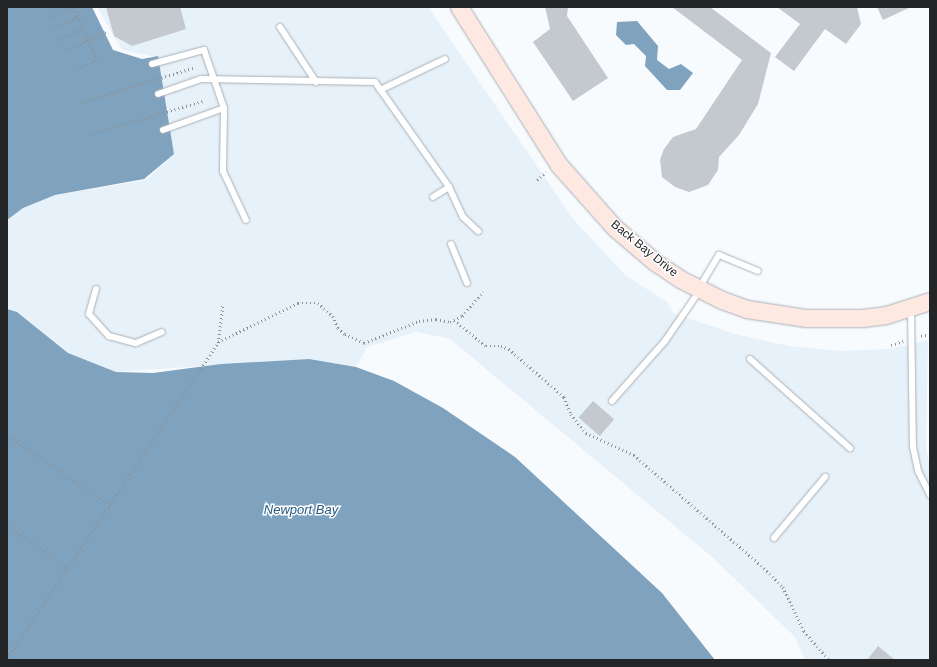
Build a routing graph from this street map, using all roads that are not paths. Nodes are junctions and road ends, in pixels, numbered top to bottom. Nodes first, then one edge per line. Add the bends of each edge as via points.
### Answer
1 (459, 7) edge
2 (280, 27) dead end
3 (445, 60) dead end
4 (152, 64) dead end
5 (214, 79) junction
6 (316, 82) junction
7 (380, 90) junction
8 (158, 94) dead end
9 (224, 108) junction
10 (163, 130) dead end
11 (449, 187) junction
12 (433, 197) dead end
13 (246, 220) dead end
14 (478, 231) dead end
15 (451, 244) dead end
16 (758, 271) dead end
17 (467, 283) dead end
18 (96, 289) dead end
19 (699, 290) junction
20 (930, 301) edge
21 (911, 307) junction
22 (162, 332) dead end
23 (750, 359) dead end
24 (612, 401) dead end
25 (850, 448) dead end
26 (825, 477) dead end
27 (930, 495) edge
28 (774, 538) dead end

1 - 19 street, Back Bay Drive via 543,144 578,189 615,228 655,262
2 - 6 lane
3 - 7 lane
4 - 5 lane via 204,50
5 - 6 lane
5 - 8 lane via 201,79
5 - 9 lane
6 - 7 lane via 375,82
7 - 11 lane
9 - 10 lane
9 - 13 lane via 223,171
11 - 12 lane
11 - 14 lane via 463,217
15 - 17 lane
16 - 19 lane via 719,255
18 - 22 lane via 89,314 109,336 136,343
19 - 21 street, Back Bay Drive via 747,309 806,318 862,318
19 - 24 lane via 665,341
20 - 21 street, Back Bay Drive
21 - 27 lane via 913,447 918,471
23 - 25 lane
26 - 28 lane

